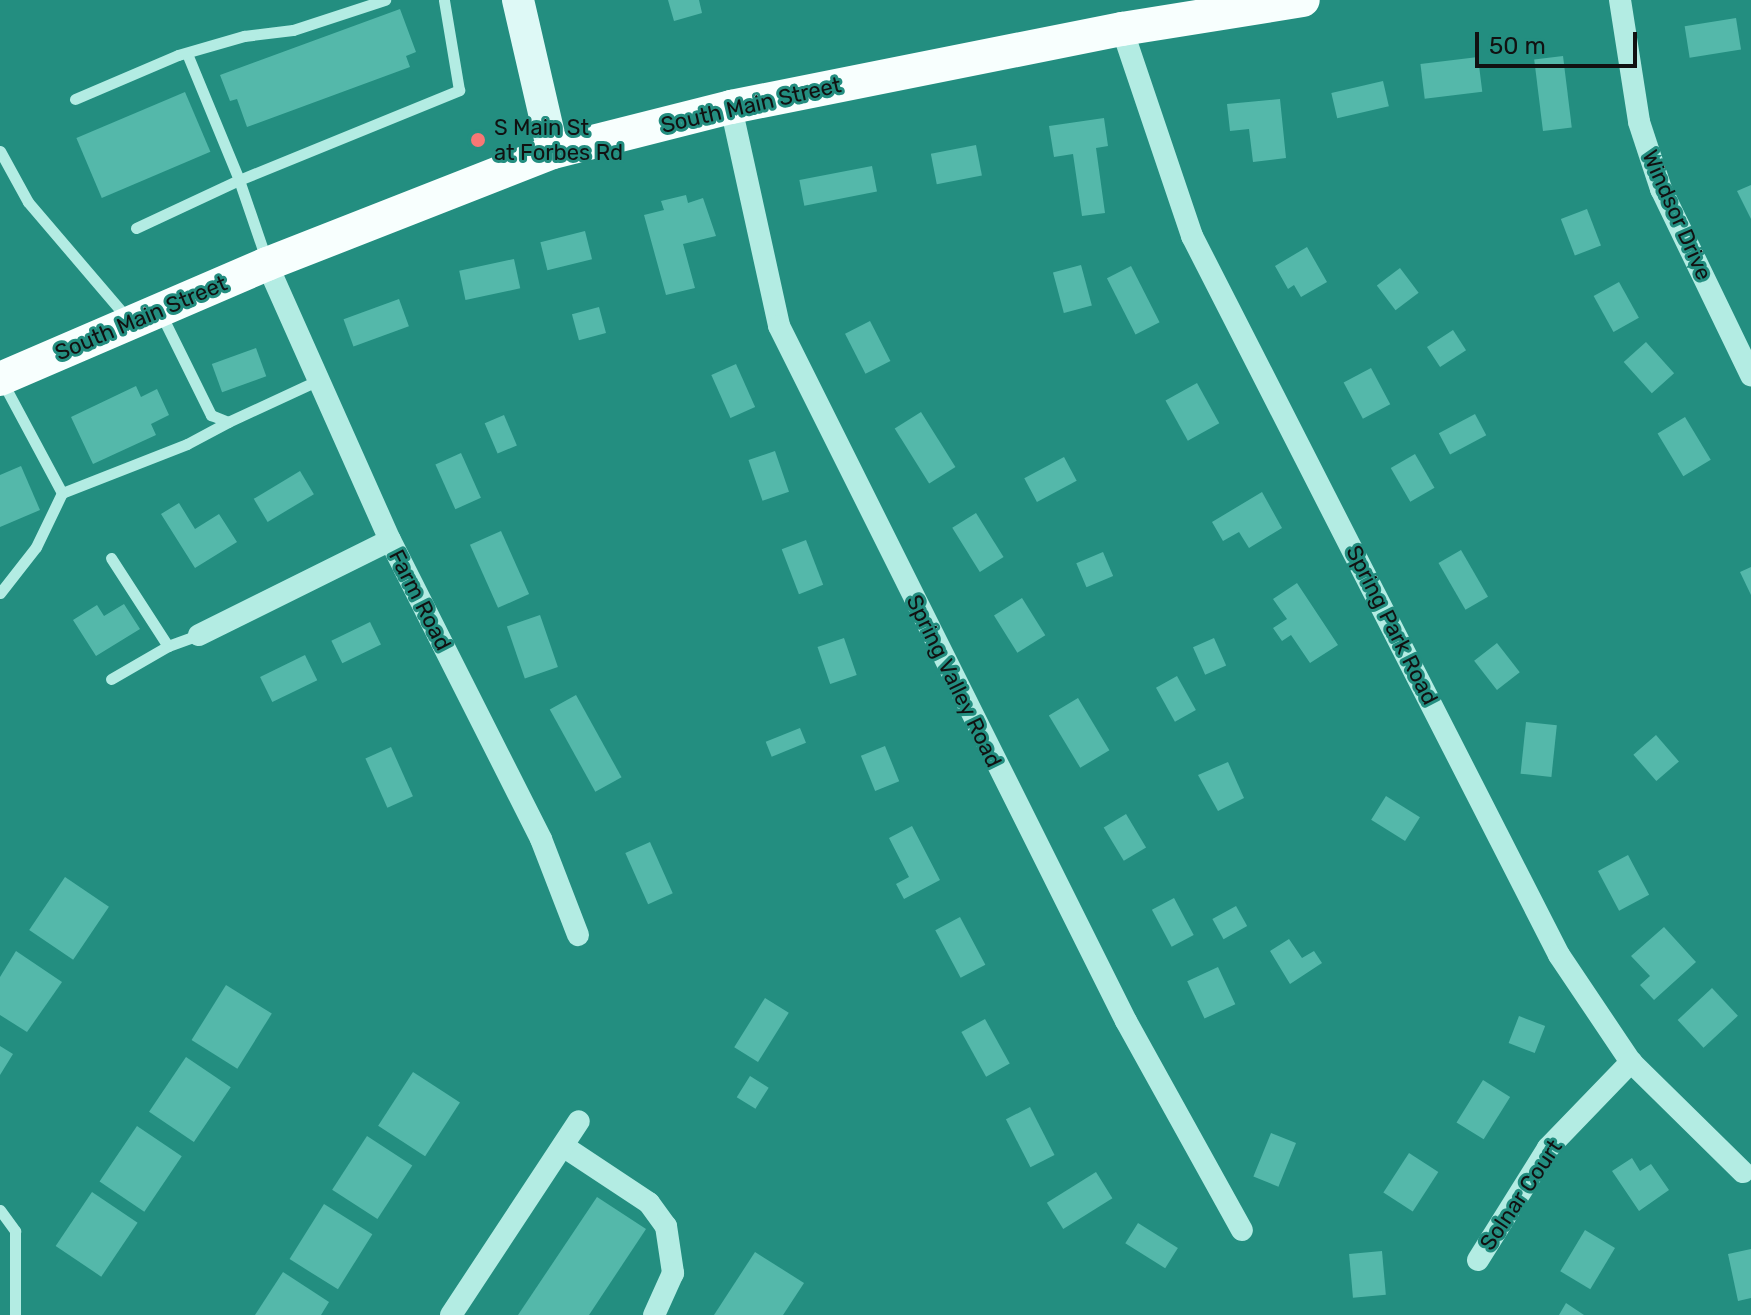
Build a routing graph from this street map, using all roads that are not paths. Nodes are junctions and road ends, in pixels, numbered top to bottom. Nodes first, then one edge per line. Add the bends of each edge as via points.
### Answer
1 (385, 0) edge
2 (444, 0) edge
3 (518, 0) edge
4 (1303, 0) edge
5 (1620, 0) edge
6 (1122, 29) junction
7 (188, 56) junction
8 (75, 99) dead end
9 (731, 107) junction
10 (0, 151) edge
11 (553, 152) junction
12 (239, 180) junction
13 (136, 228) dead end
14 (267, 264) junction
15 (145, 317) junction
16 (1751, 375) edge
17 (0, 378) edge
18 (319, 380) junction
19 (228, 422) junction
20 (62, 493) junction
21 (390, 540) junction
22 (111, 558) dead end
23 (0, 593) edge
24 (199, 635) joint
25 (168, 646) junction
26 (111, 679) dead end
27 (578, 935) dead end
28 (1631, 1062) junction
29 (579, 1121) dead end
30 (563, 1146) junction
31 (1743, 1172) dead end
32 (0, 1210) edge
33 (1242, 1230) dead end
34 (1478, 1260) dead end
35 (15, 1315) edge
36 (451, 1315) edge
37 (654, 1315) edge

1 - 7 lane
2 - 12 lane via 459,90
3 - 11 street
4 - 6 main road, South Main Street
5 - 16 street, Windsor Drive via 1639,122 1661,189
6 - 9 main road, South Main Street
6 - 28 street, Spring Park Road via 1192,236 1559,955
7 - 8 lane via 178,55
7 - 12 lane
9 - 11 main road, South Main Street
9 - 33 street, Spring Valley Road via 779,326 1112,995
10 - 15 lane via 28,202
11 - 14 main road, South Main Street
12 - 13 lane
12 - 14 lane
14 - 15 main road, South Main Street
14 - 18 street, Farm Road
15 - 17 main road, South Main Street
15 - 19 lane via 211,415
17 - 20 lane
18 - 19 lane
18 - 21 street, Farm Road
19 - 20 lane via 187,444
20 - 23 lane via 36,547
21 - 24 street
21 - 27 street, Farm Road via 541,839
22 - 25 lane
24 - 25 lane
25 - 26 lane
28 - 31 street, Spring Park Road
28 - 34 street, Solnar Court via 1548,1148
29 - 30 street
30 - 36 street
30 - 37 street via 649,1203 666,1226 673,1273 667,1297
32 - 35 lane via 15,1231

